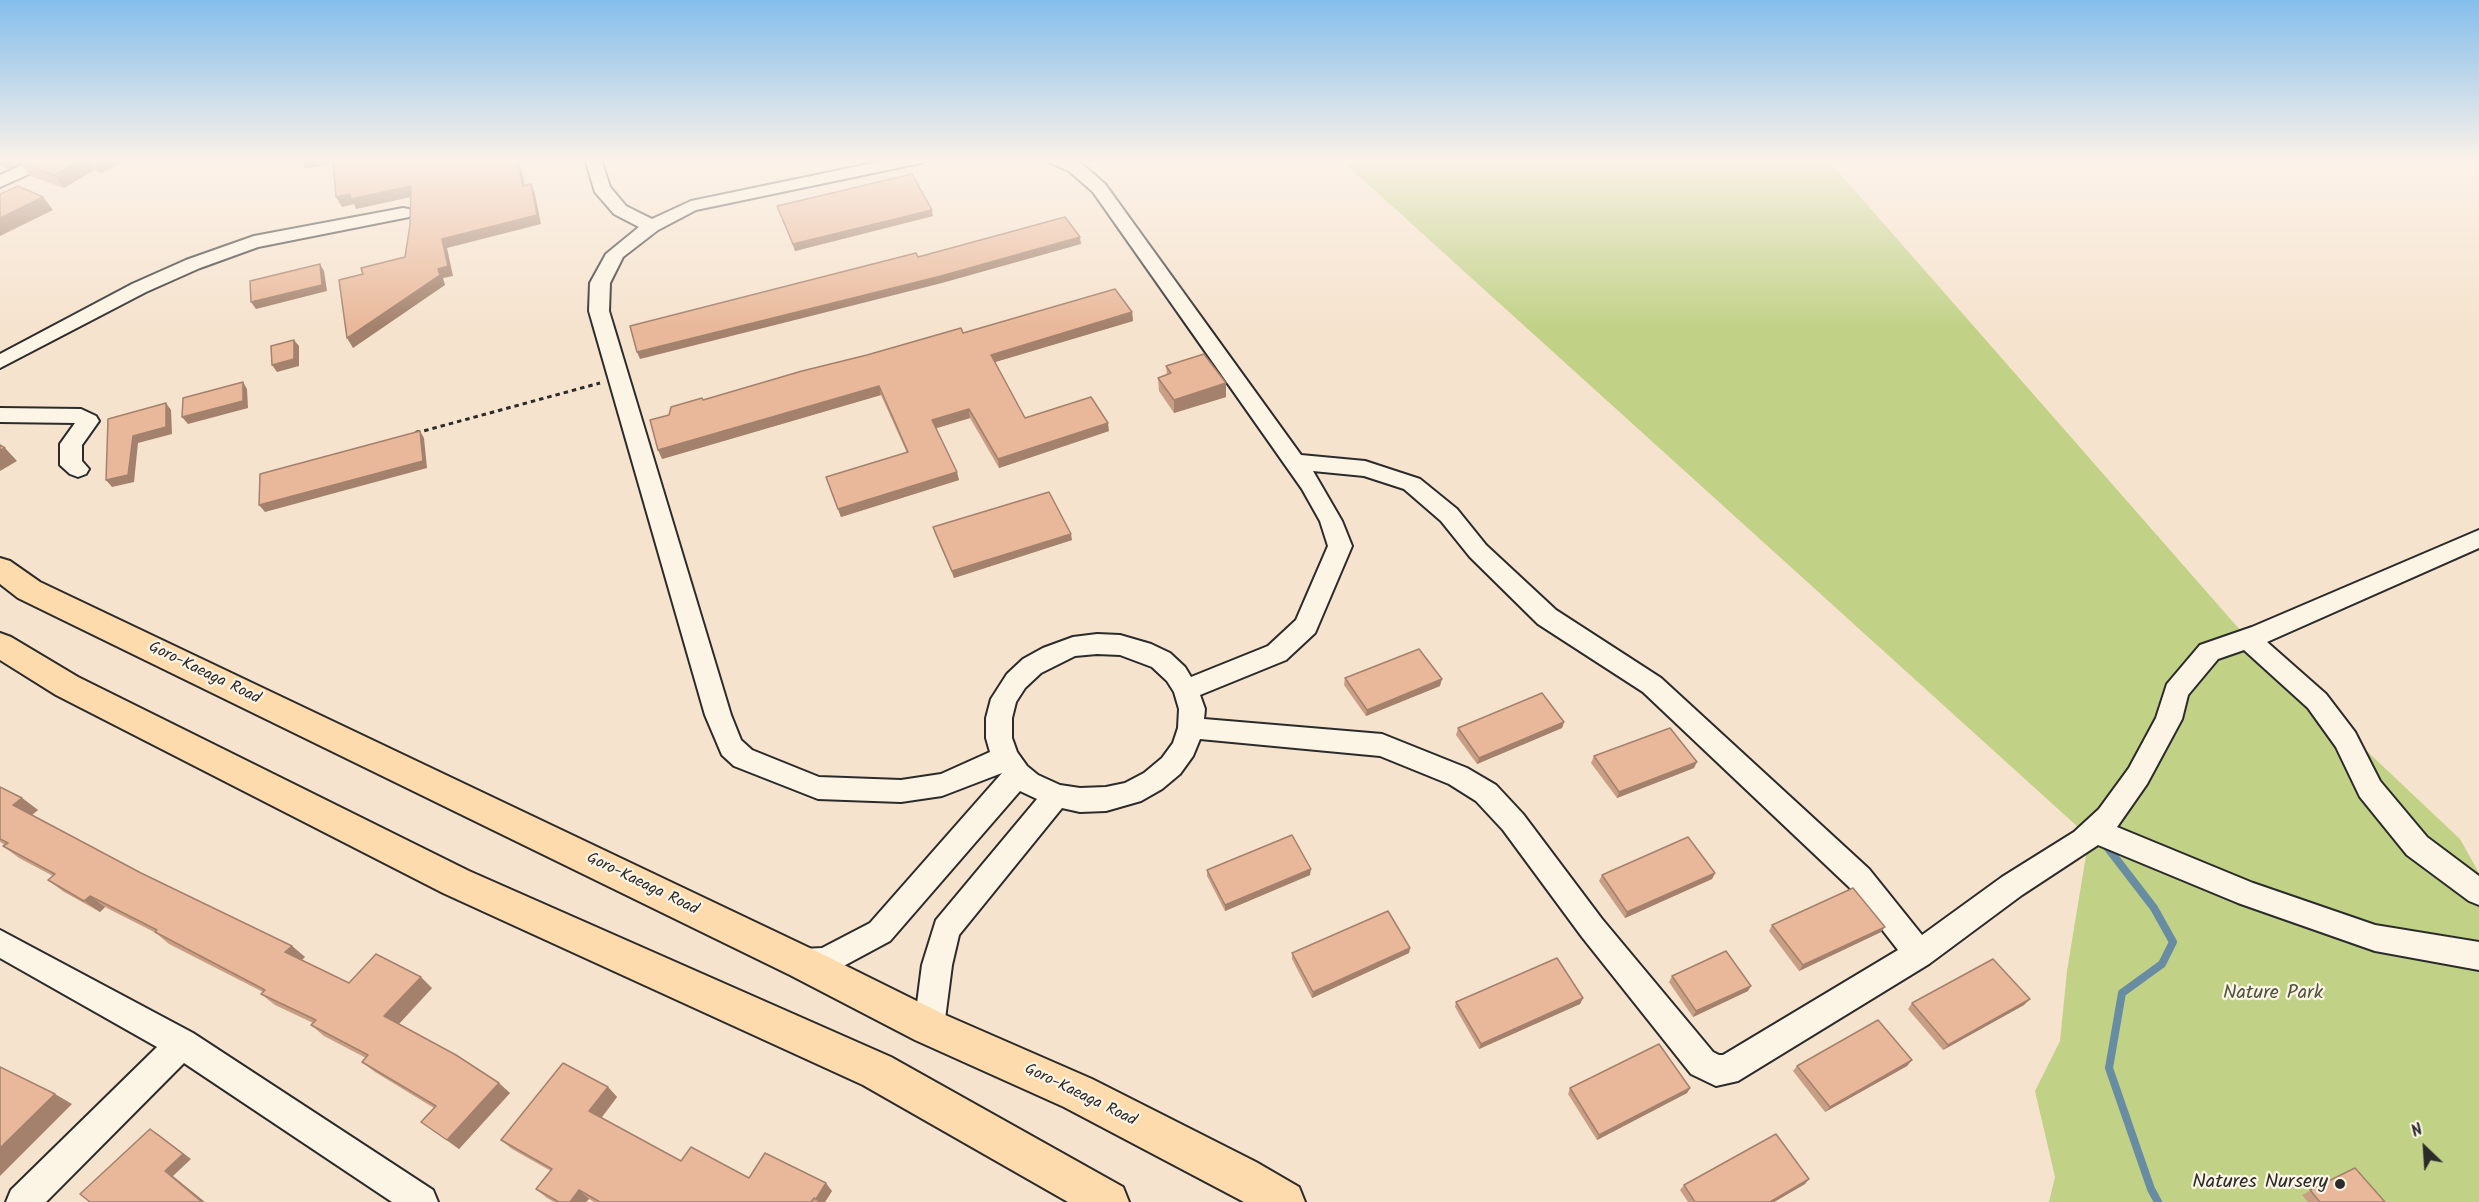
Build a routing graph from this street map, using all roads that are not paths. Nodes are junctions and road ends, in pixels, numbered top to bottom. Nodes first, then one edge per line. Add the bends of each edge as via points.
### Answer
1 (392, 215) edge
2 (630, 215) edge
3 (673, 215) edge
4 (1118, 215) edge
5 (652, 226) junction
6 (0, 362) edge
7 (0, 415) edge
8 (1294, 462) junction
9 (78, 469) dead end
10 (2479, 538) edge
11 (0, 569) edge
12 (2248, 639) junction
13 (0, 645) edge
14 (1186, 690) junction
15 (1191, 728) junction
16 (1011, 765) junction
17 (1056, 796) junction
18 (2095, 831) junction
19 (2479, 892) edge
20 (0, 943) edge
21 (1919, 954) junction
22 (2479, 956) edge
23 (803, 963) junction
24 (929, 1027) junction
25 (182, 1044) junction
26 (22, 1202) edge
27 (421, 1202) edge
28 (1107, 1202) edge
29 (1284, 1202) edge

1 - 6 street via 254,242 203,260 139,288
2 - 5 street
3 - 5 street
4 - 8 street
5 - 16 street via 615,254 600,283 598,311 718,715 731,747 743,758 818,788 864,791 942,785 986,768
7 - 9 street via 81,416 88,421 71,444 71,465
8 - 14 street via 1331,521 1340,546 1306,626 1277,653
8 - 21 street via 1365,469 1412,484 1449,515 1478,551 1547,617 1652,685 1859,878
10 - 12 street
11 - 23 main road, Goro-Kaeaga Road via 29,590
12 - 18 street via 2209,652 2176,691 2169,719 2138,776 2109,818
12 - 19 street via 2317,701 2346,740 2370,789 2417,846
13 - 28 main road via 66,686 456,882 877,1071
14 - 15 street via 1192,709
14 - 16 street via 1161,660 1120,645 1073,647 1052,655 1032,666 1004,699 999,738
15 - 17 street via 1184,748 1171,766 1131,793 1106,799
15 - 21 street via 1382,745 1458,776 1486,793 1514,822 1592,928 1702,1063 1716,1071 1727,1070 1760,1052
16 - 17 street via 1029,783
16 - 23 street via 880,932 825,962
17 - 24 street via 946,929
18 - 21 street
18 - 22 street via 2248,894 2375,938
20 - 25 street
23 - 24 main road, Goro-Kaeaga Road
24 - 29 main road, Goro-Kaeaga Road via 1078,1093
25 - 26 street
25 - 27 street

